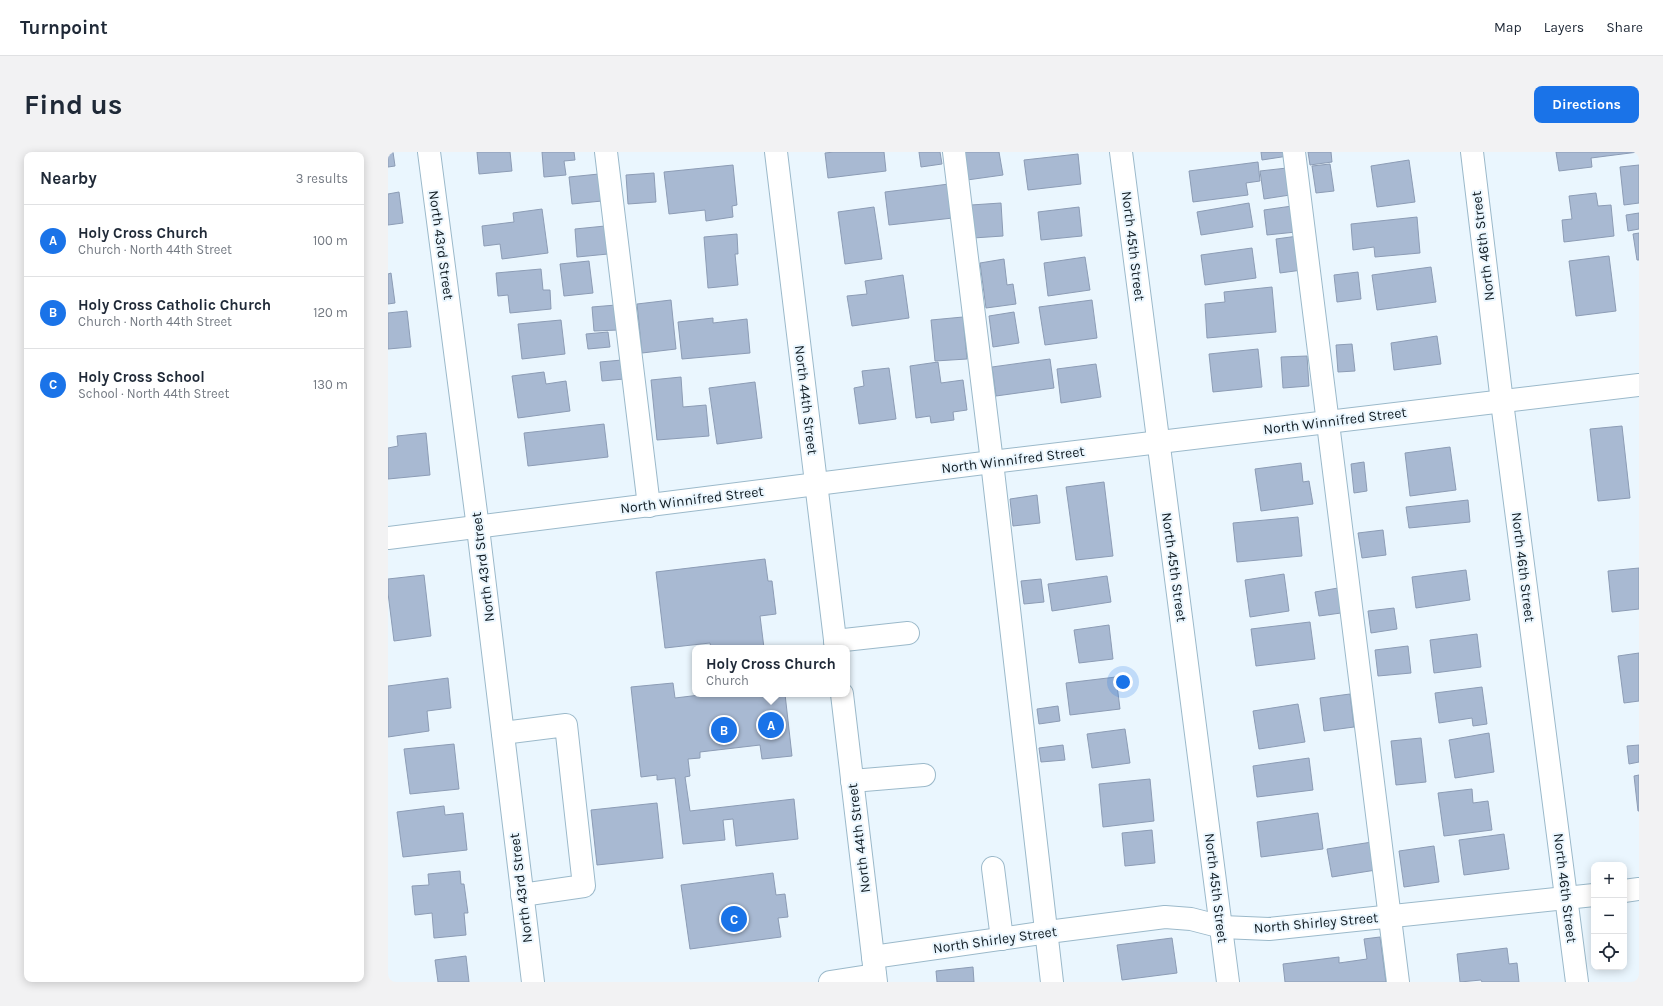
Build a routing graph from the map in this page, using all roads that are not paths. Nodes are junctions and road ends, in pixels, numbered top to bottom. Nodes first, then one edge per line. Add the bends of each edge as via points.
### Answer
1 (429, 152) edge
2 (606, 152) edge
3 (776, 152) edge
4 (954, 152) edge
5 (1121, 152) edge
6 (1294, 152) edge
7 (1472, 152) edge
8 (1639, 385) edge
9 (1502, 402) junction
10 (1328, 422) junction
11 (1158, 442) junction
12 (992, 462) junction
13 (816, 484) junction
14 (648, 506) junction
15 (478, 528) junction
16 (388, 538) edge
17 (908, 633) dead end
18 (836, 644) edge
19 (842, 697) edge
20 (503, 734) junction
21 (924, 775) dead end
22 (852, 781) junction
23 (993, 868) dead end
24 (1639, 889) edge
25 (1627, 891) edge
26 (522, 895) junction
27 (1591, 895) edge
28 (1566, 899) junction
29 (1390, 917) junction
30 (1222, 928) junction
31 (1048, 932) junction
32 (1002, 939) junction
33 (875, 971) edge
34 (533, 982) edge
35 (830, 982) edge
36 (1052, 982) edge
37 (1228, 982) edge
38 (1398, 982) edge
39 (1577, 982) edge

1 - 15 street, North 43rd Street
2 - 14 street
3 - 13 street, North 44th Street
4 - 12 street
5 - 11 street, North 45th Street
6 - 10 street
7 - 9 street, North 46th Street
8 - 9 street, North Winnifred Street
9 - 10 street, North Winnifred Street
9 - 28 street, North 46th Street
10 - 11 street, North Winnifred Street
10 - 29 street
11 - 12 street, North Winnifred Street
11 - 30 street, North 45th Street
12 - 13 street, North Winnifred Street
12 - 31 street
13 - 14 street, North Winnifred Street
13 - 18 street, North 44th Street
14 - 15 street, North Winnifred Street
15 - 16 street, North Winnifred Street
15 - 20 street, North 43rd Street
17 - 18 street
19 - 22 street, North 44th Street
20 - 26 street, North 43rd Street
20 - 26 street via 566,725 584,886
21 - 22 street
22 - 33 street, North 44th Street
23 - 32 street
24 - 25 street
26 - 34 street, North 43rd Street
27 - 28 street, North Shirley Street
28 - 29 street, North Shirley Street
28 - 39 street, North 46th Street
29 - 30 street, North Shirley Street via 1269,929
29 - 38 street
30 - 31 street, North Shirley Street via 1191,918 1165,917
30 - 37 street, North 45th Street
31 - 32 street, North Shirley Street
31 - 36 street
32 - 33 street, North Shirley Street
33 - 35 street, North Shirley Street

